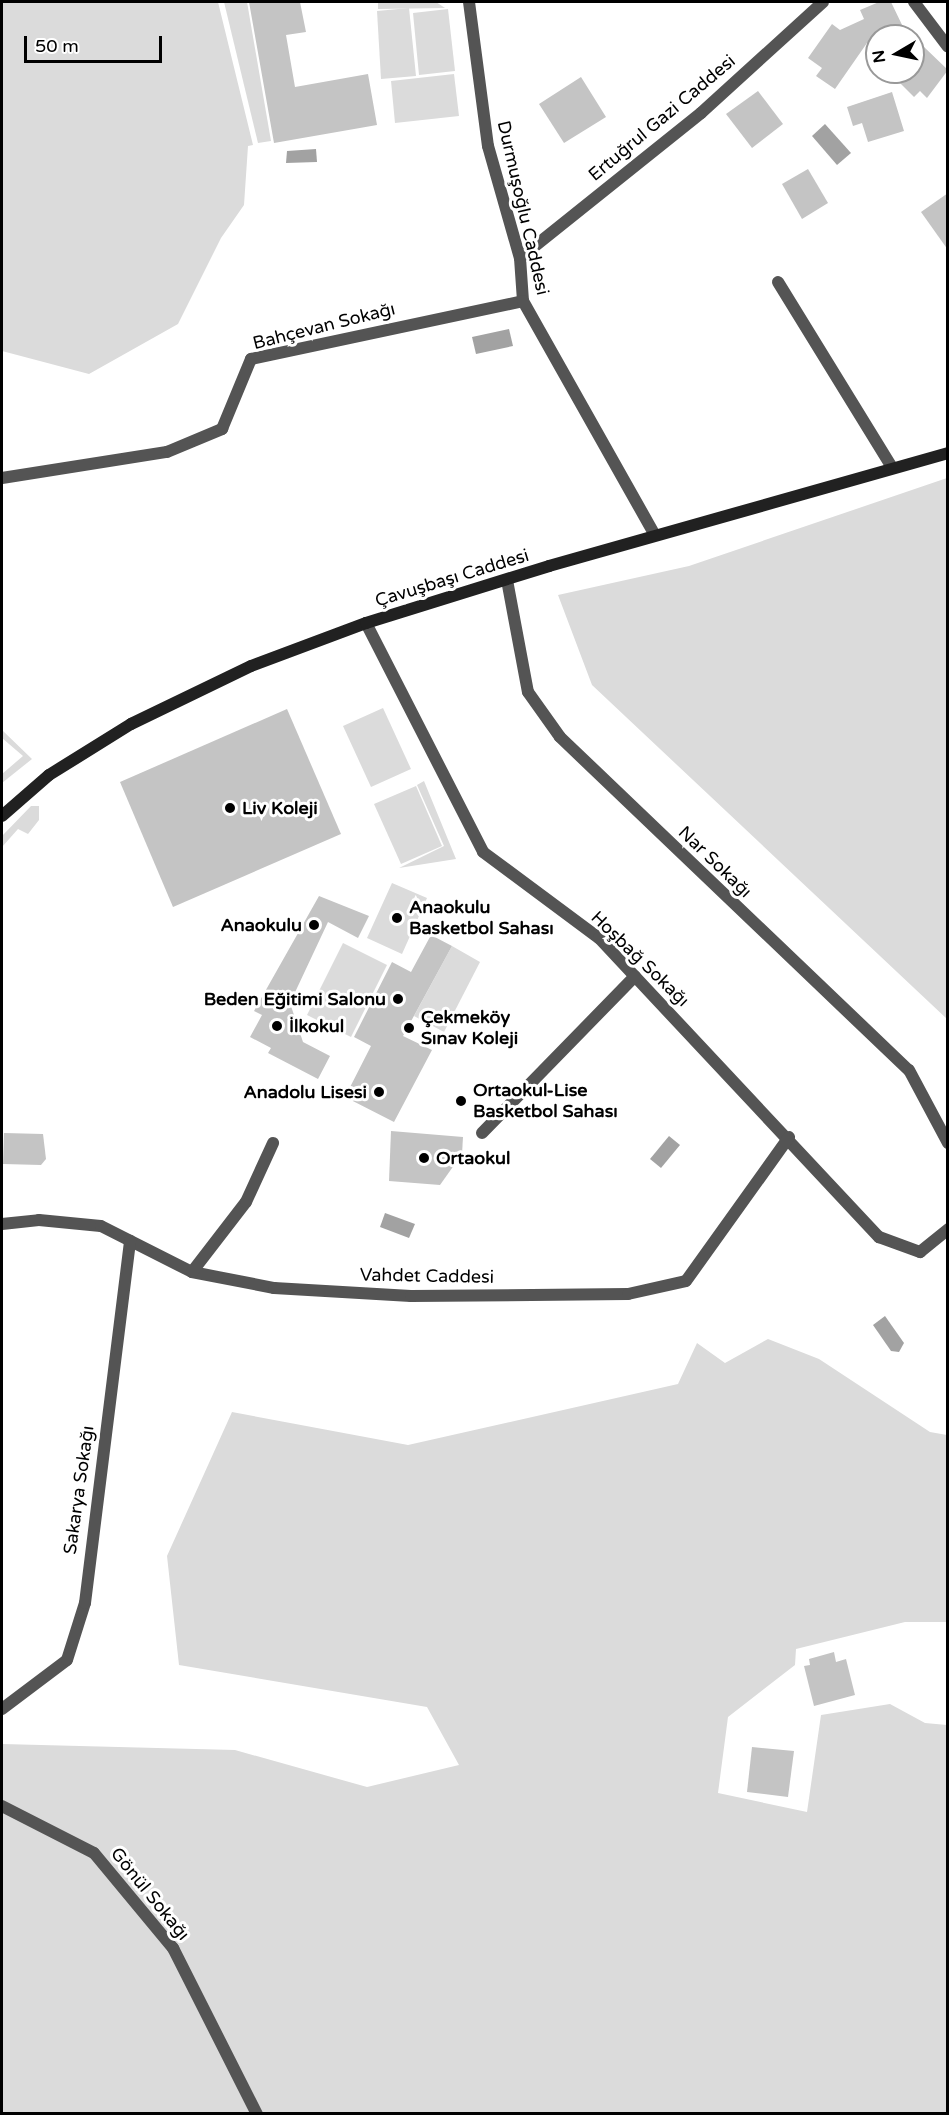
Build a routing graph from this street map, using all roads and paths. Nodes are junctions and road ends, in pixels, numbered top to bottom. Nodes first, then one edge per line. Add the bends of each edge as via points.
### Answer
1 (469, 2) edge
2 (823, 2) edge
3 (914, 2) edge
4 (948, 47) edge
5 (519, 258) junction
6 (778, 282) dead end
7 (523, 300) junction
8 (948, 453) edge
9 (892, 467) junction
10 (2, 478) edge
11 (655, 535) junction
12 (507, 580) junction
13 (366, 623) junction
14 (2, 816) edge
15 (635, 976) junction
16 (482, 1133) dead end
17 (789, 1137) junction
18 (273, 1143) dead end
19 (948, 1143) edge
20 (2, 1224) edge
21 (948, 1229) edge
22 (130, 1241) junction
23 (192, 1272) junction
24 (2, 1709) edge
25 (2, 1806) edge
26 (257, 2114) edge

1 - 5 street, Durmuşoğlu Caddesi via 488,146
2 - 5 street, Ertuğrul Gazi Caddesi via 701,113
3 - 4 street
5 - 7 street, Durmuşoğlu Caddesi
6 - 9 street
7 - 10 street, Bahçevan Sokağı via 251,359 222,429 167,452
7 - 11 street, Durmuşoğlu Caddesi
8 - 9 main road, Çavuşbaşı Caddesi
9 - 11 main road, Çavuşbaşı Caddesi
11 - 12 main road, Çavuşbaşı Caddesi
12 - 13 main road, Çavuşbaşı Caddesi
12 - 19 street, Nar Sokağı via 528,692 561,736 909,1070
13 - 14 main road, Çavuşbaşı Caddesi via 251,666 131,724 49,775
13 - 15 street, Hoşbağ Sokağı via 483,852 599,938
15 - 16 street
15 - 17 street, Hoşbağ Sokağı
17 - 21 street, Hoşbağ Sokağı via 879,1237 920,1252
17 - 23 street, Vahdet Caddesi via 686,1281 628,1294 411,1296 274,1288
18 - 23 street via 246,1202
20 - 22 street, Vahdet Caddesi via 39,1220 101,1226
22 - 23 street, Vahdet Caddesi
22 - 24 street, Sakarya Sokağı via 85,1603 67,1660
25 - 26 street, Gönül Sokağı via 102,1862 173,1948

